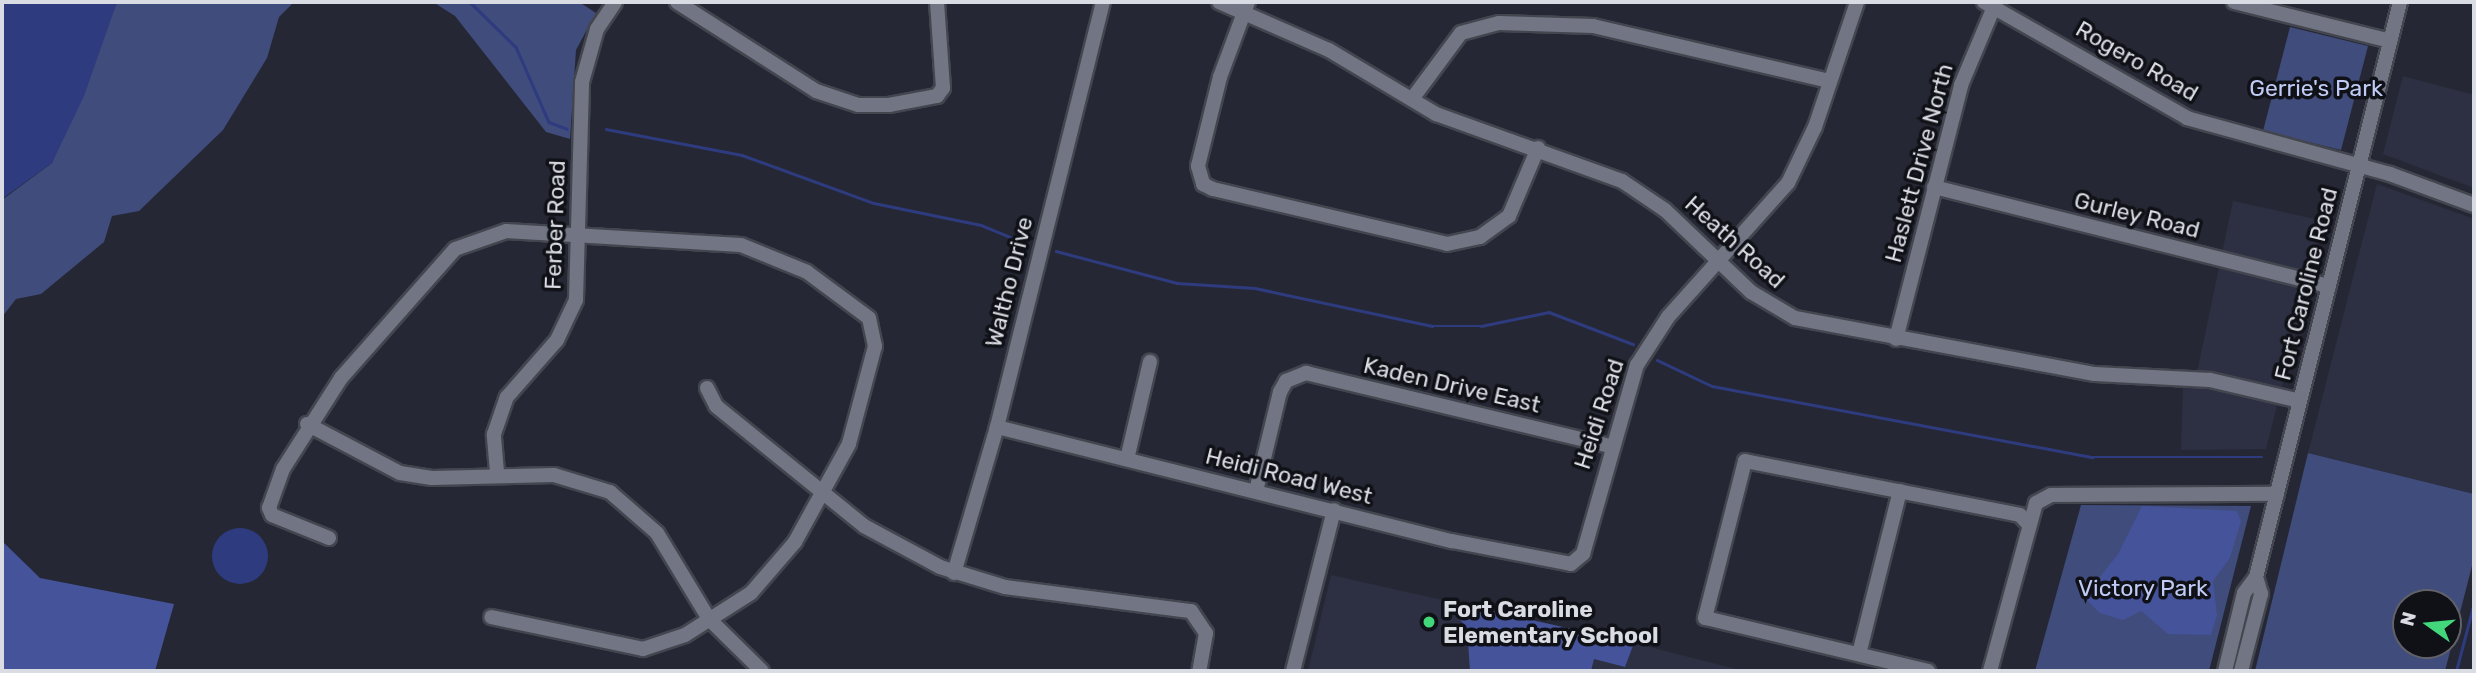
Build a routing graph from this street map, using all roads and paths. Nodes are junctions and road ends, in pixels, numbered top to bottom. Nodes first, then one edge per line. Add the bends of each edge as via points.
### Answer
1 (615, 2) edge
2 (677, 2) edge
3 (937, 2) edge
4 (1103, 2) edge
5 (1219, 2) edge
6 (1857, 2) edge
7 (2234, 2) edge
8 (2400, 2) edge
9 (1991, 4) edge
10 (1246, 7) edge
11 (2390, 41) junction
12 (1829, 81) junction
13 (1412, 99) junction
14 (1538, 148) junction
15 (2360, 165) junction
16 (1934, 187) junction
17 (2474, 205) edge
18 (579, 234) junction
19 (1722, 263) junction
20 (2329, 286) junction
21 (1896, 339) junction
22 (1150, 362) dead end
23 (708, 388) dead end
24 (2300, 401) junction
25 (307, 424) junction
26 (998, 427) junction
27 (1609, 446) junction
28 (1127, 459) junction
29 (497, 472) junction
30 (1256, 491) junction
31 (1900, 491) junction
32 (822, 493) junction
33 (2277, 494) junction
34 (1334, 510) junction
35 (2028, 524) junction
36 (329, 538) dead end
37 (1571, 564) joint
38 (954, 573) junction
39 (2256, 577) junction
40 (491, 617) dead end
41 (709, 619) junction
42 (1859, 654) junction
43 (762, 671) edge
44 (1199, 671) edge
45 (1293, 671) edge
46 (1928, 671) edge
47 (1990, 671) edge
48 (2225, 671) edge
49 (2241, 671) edge

1 - 18 street, Ferber Road via 597,29 582,82
2 - 3 street via 837,100 889,105 937,96 946,74
4 - 26 street, Waltho Drive
5 - 10 street, Heath Road
6 - 12 street, Heidi Road
7 - 11 street
8 - 11 street, Fort Caroline Road
9 - 15 street, Rogero Road via 2187,118
9 - 16 street, Haslett Drive North via 1961,85
10 - 13 street, Heath Road
10 - 14 street via 1209,118 1198,166 1203,184 1447,244 1479,237 1509,216
11 - 15 street, Fort Caroline Road
12 - 13 street via 1604,28 1499,23 1473,25 1461,33
12 - 19 street, Heidi Road via 1788,183
13 - 14 street, Heath Road
14 - 19 street, Heath Road via 1632,187
15 - 17 street, Rogero Road
15 - 20 street, Fort Caroline Road
16 - 20 street, Gurley Road
16 - 21 street, Haslett Drive North
18 - 25 street via 506,231 455,249
18 - 29 street, Ferber Road via 576,300 557,340 507,397 494,434
18 - 32 street via 714,240 758,249 807,272 872,322 875,345 854,433
19 - 21 street, Heath Road via 1768,304 1795,318
19 - 27 street, Heidi Road via 1648,345
20 - 24 street, Fort Caroline Road
21 - 24 street, Heath Road via 2095,374 2210,380
22 - 28 street
23 - 32 street via 716,406
24 - 33 street, Fort Caroline Road
25 - 29 street via 400,473 432,478
25 - 36 street via 269,508
26 - 28 street, Heidi Road West
26 - 38 street, Waltho Drive
27 - 30 street, Kaden Drive East via 1306,373 1286,381
27 - 37 street, Heidi Road via 1583,554
28 - 30 street, Heidi Road West
29 - 41 street via 574,480 629,505 657,533
30 - 34 street, Heidi Road West
31 - 35 street via 2020,515
31 - 42 street
31 - 42 street via 1745,461 1705,618
32 - 38 street via 864,526
32 - 41 street via 775,570
33 - 35 street via 2051,495 2032,508
33 - 39 street, Fort Caroline Road
34 - 37 street, Heidi Road West
34 - 45 street
35 - 47 street
38 - 44 street via 1042,594 1185,608 1199,620 1206,643
39 - 48 street, Fort Caroline Road via 2244,593
39 - 49 street, Fort Caroline Road via 2260,594
40 - 41 street via 624,649 664,644
41 - 43 street
42 - 46 street

